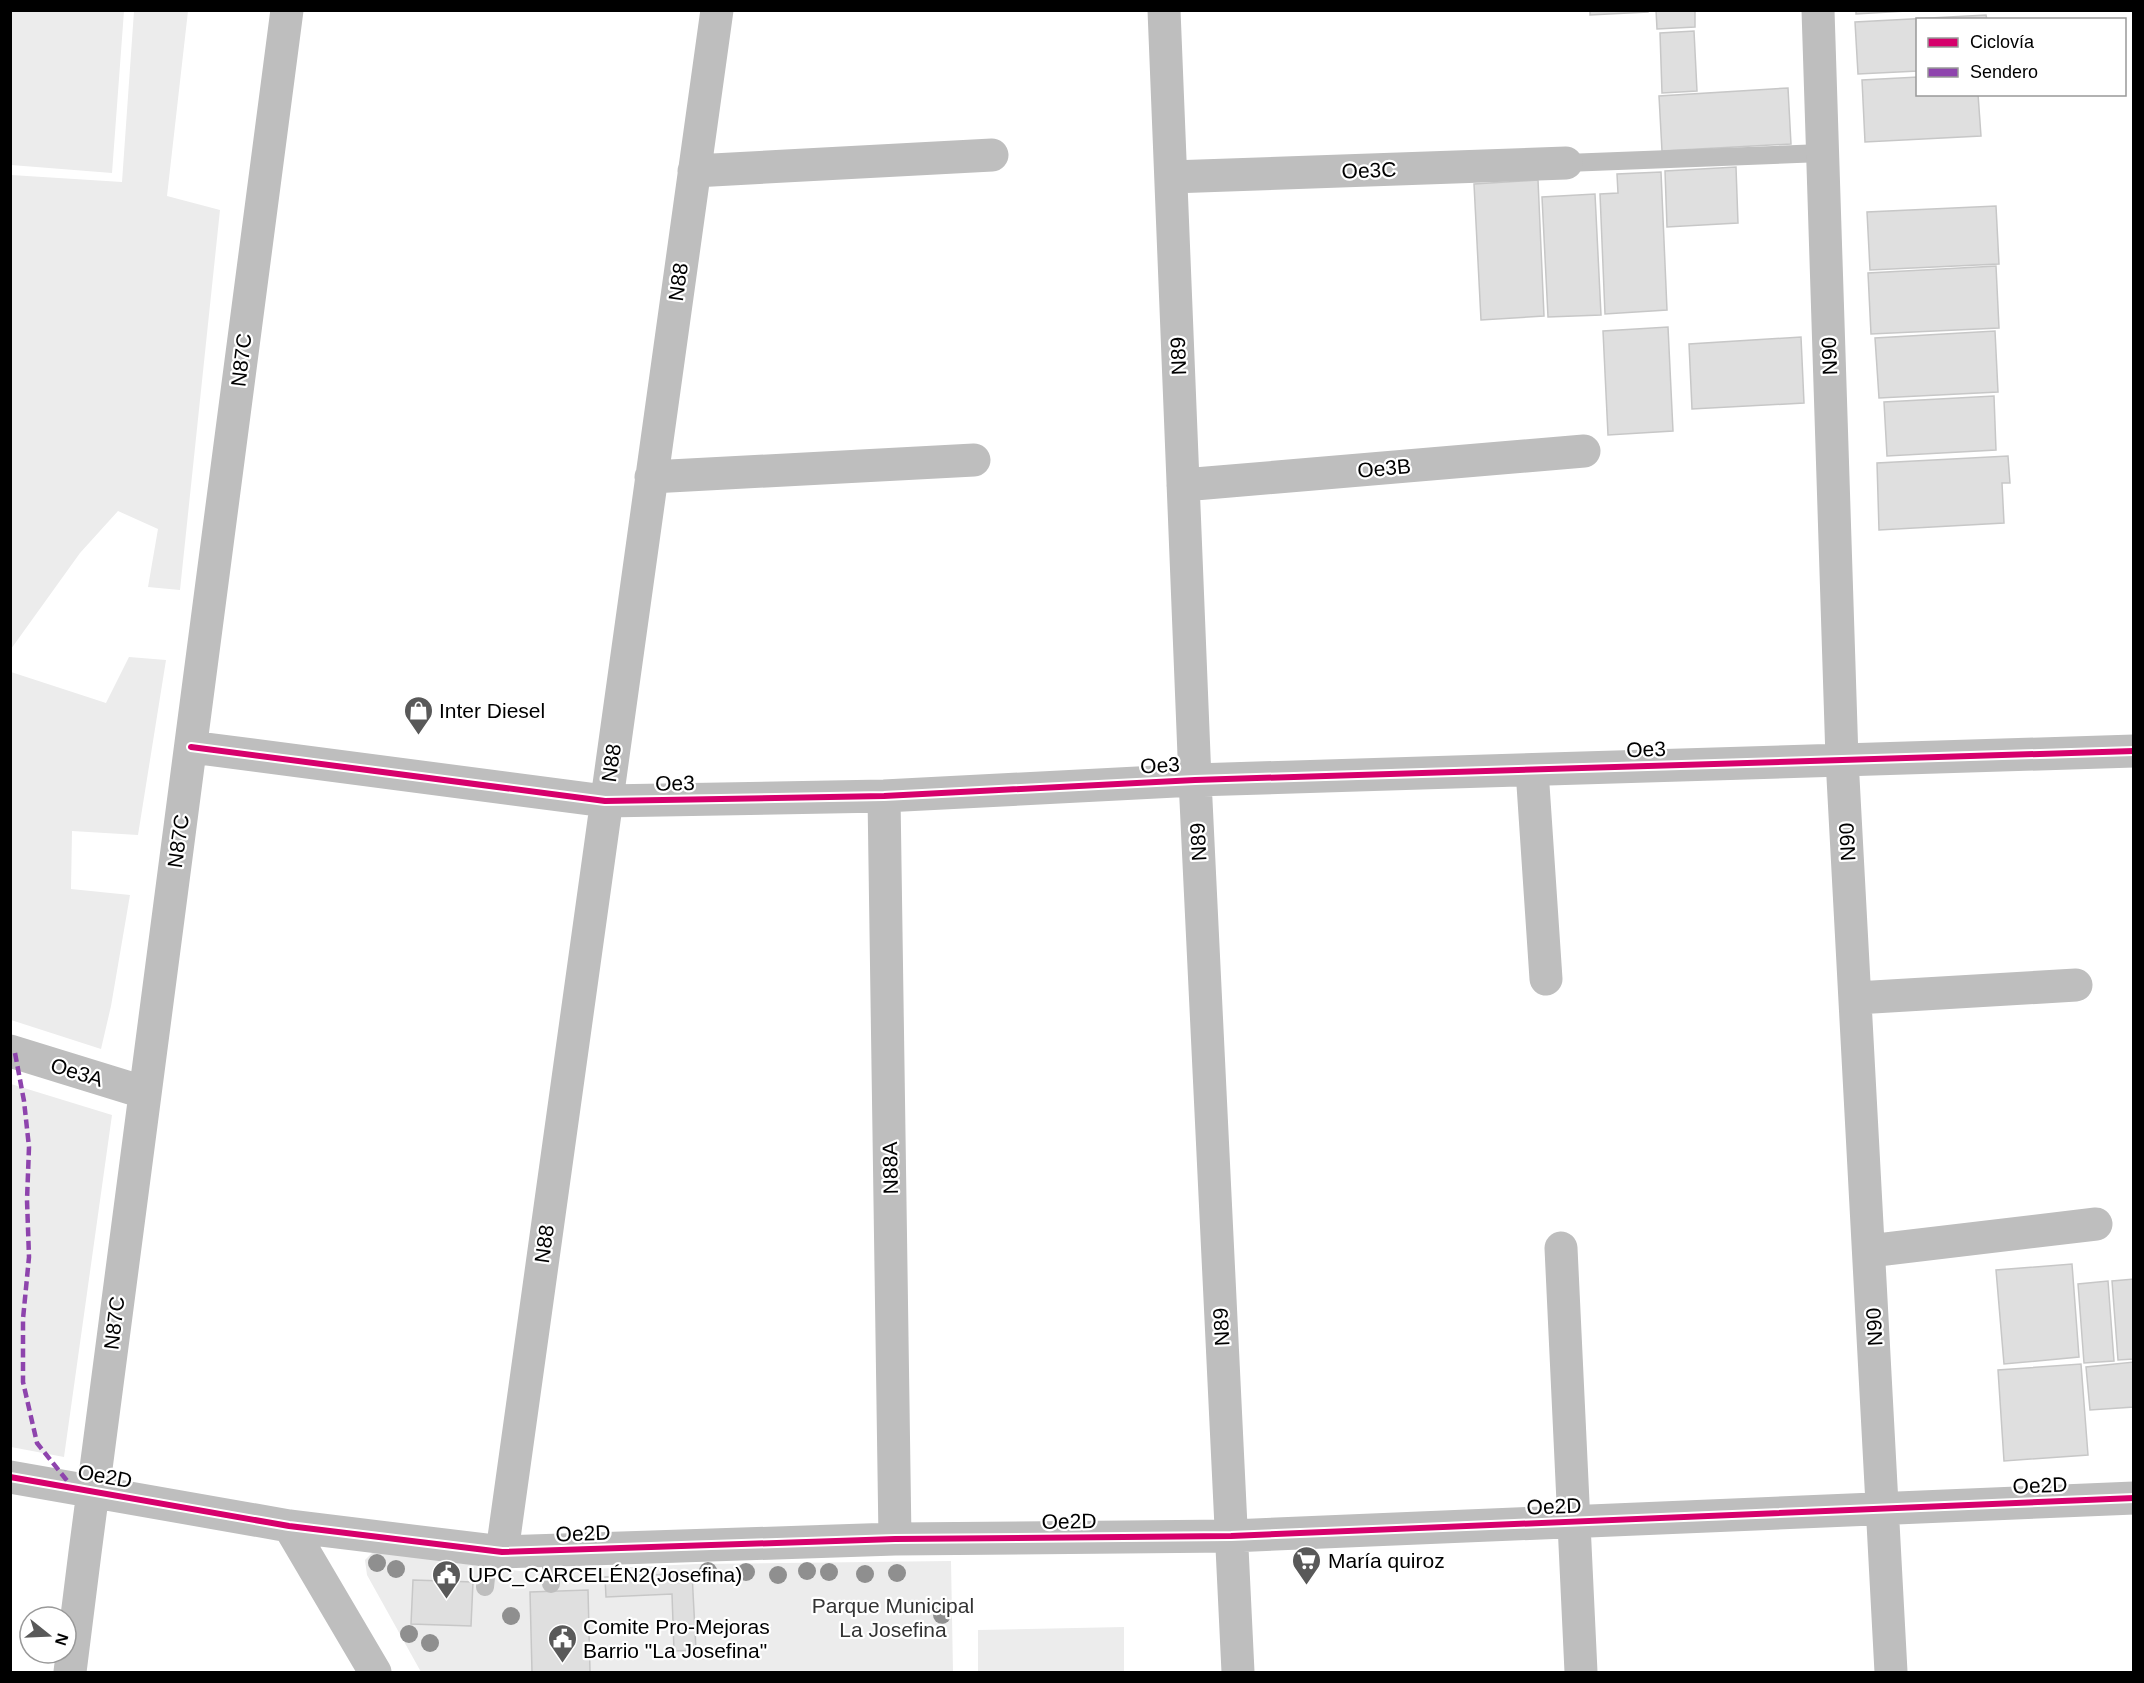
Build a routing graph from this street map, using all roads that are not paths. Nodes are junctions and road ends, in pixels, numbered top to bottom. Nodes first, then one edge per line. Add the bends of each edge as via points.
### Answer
1 (286, 10) edge
2 (717, 10) edge
3 (1164, 10) edge
4 (1818, 10) edge
5 (1822, 153) junction
6 (992, 154) dead end
7 (1566, 163) joint
8 (694, 171) junction
9 (1171, 177) junction
10 (1584, 451) dead end
11 (974, 460) dead end
12 (651, 477) junction
13 (1183, 485) junction
14 (191, 747) junction
15 (2133, 751) edge
16 (1842, 759) junction
17 (1532, 770) junction
18 (1195, 780) junction
19 (884, 796) junction
20 (605, 801) junction
21 (1546, 979) dead end
22 (2076, 985) dead end
23 (1856, 998) junction
24 (10, 1051) edge
25 (143, 1092) junction
26 (2096, 1224) dead end
27 (1561, 1248) dead end
28 (1869, 1251) junction
29 (10, 1477) edge
30 (93, 1490) junction
31 (2133, 1498) edge
32 (1884, 1507) junction
33 (1575, 1521) junction
34 (289, 1526) junction
35 (1231, 1536) junction
36 (895, 1539) junction
37 (550, 1550) junction
38 (495, 1551) junction
39 (551, 1584) dead end
40 (485, 1587) dead end
41 (70, 1672) edge
42 (375, 1672) edge
43 (1238, 1672) edge
44 (1581, 1672) edge
45 (1891, 1672) edge

1 - 14 street, N87C
2 - 8 street, N88
3 - 9 street, N89
4 - 5 street, N90
5 - 7 lane
5 - 16 street, N90
6 - 8 street
7 - 9 street, Oe3C
8 - 12 street, N88
9 - 13 street, N89
10 - 13 street, Oe3B
11 - 12 street
12 - 20 street, N88
13 - 18 street, N89
14 - 20 street, Oe3
14 - 25 street, N87C
15 - 16 street, Oe3
16 - 17 street, Oe3
16 - 23 street, N90
17 - 18 street, Oe3
17 - 21 street
18 - 19 street, Oe3
18 - 35 street, N89
19 - 20 street, Oe3
19 - 36 street, N88A
20 - 38 street, N88
22 - 23 street
23 - 28 street, N90
24 - 25 street, Oe3A
25 - 30 street, N87C
26 - 28 street
27 - 33 street
28 - 32 street, N90
29 - 30 street, Oe2D
30 - 34 street, Oe2D
30 - 41 street, N87C
31 - 32 street, Oe2D
32 - 33 street, Oe2D
32 - 45 street, N90
33 - 35 street, Oe2D
33 - 44 street
34 - 38 street, Oe2D
34 - 42 street
35 - 36 street, Oe2D
35 - 43 street, N89
36 - 37 street, Oe2D
37 - 38 street, Oe2D
37 - 39 lane
38 - 40 lane

